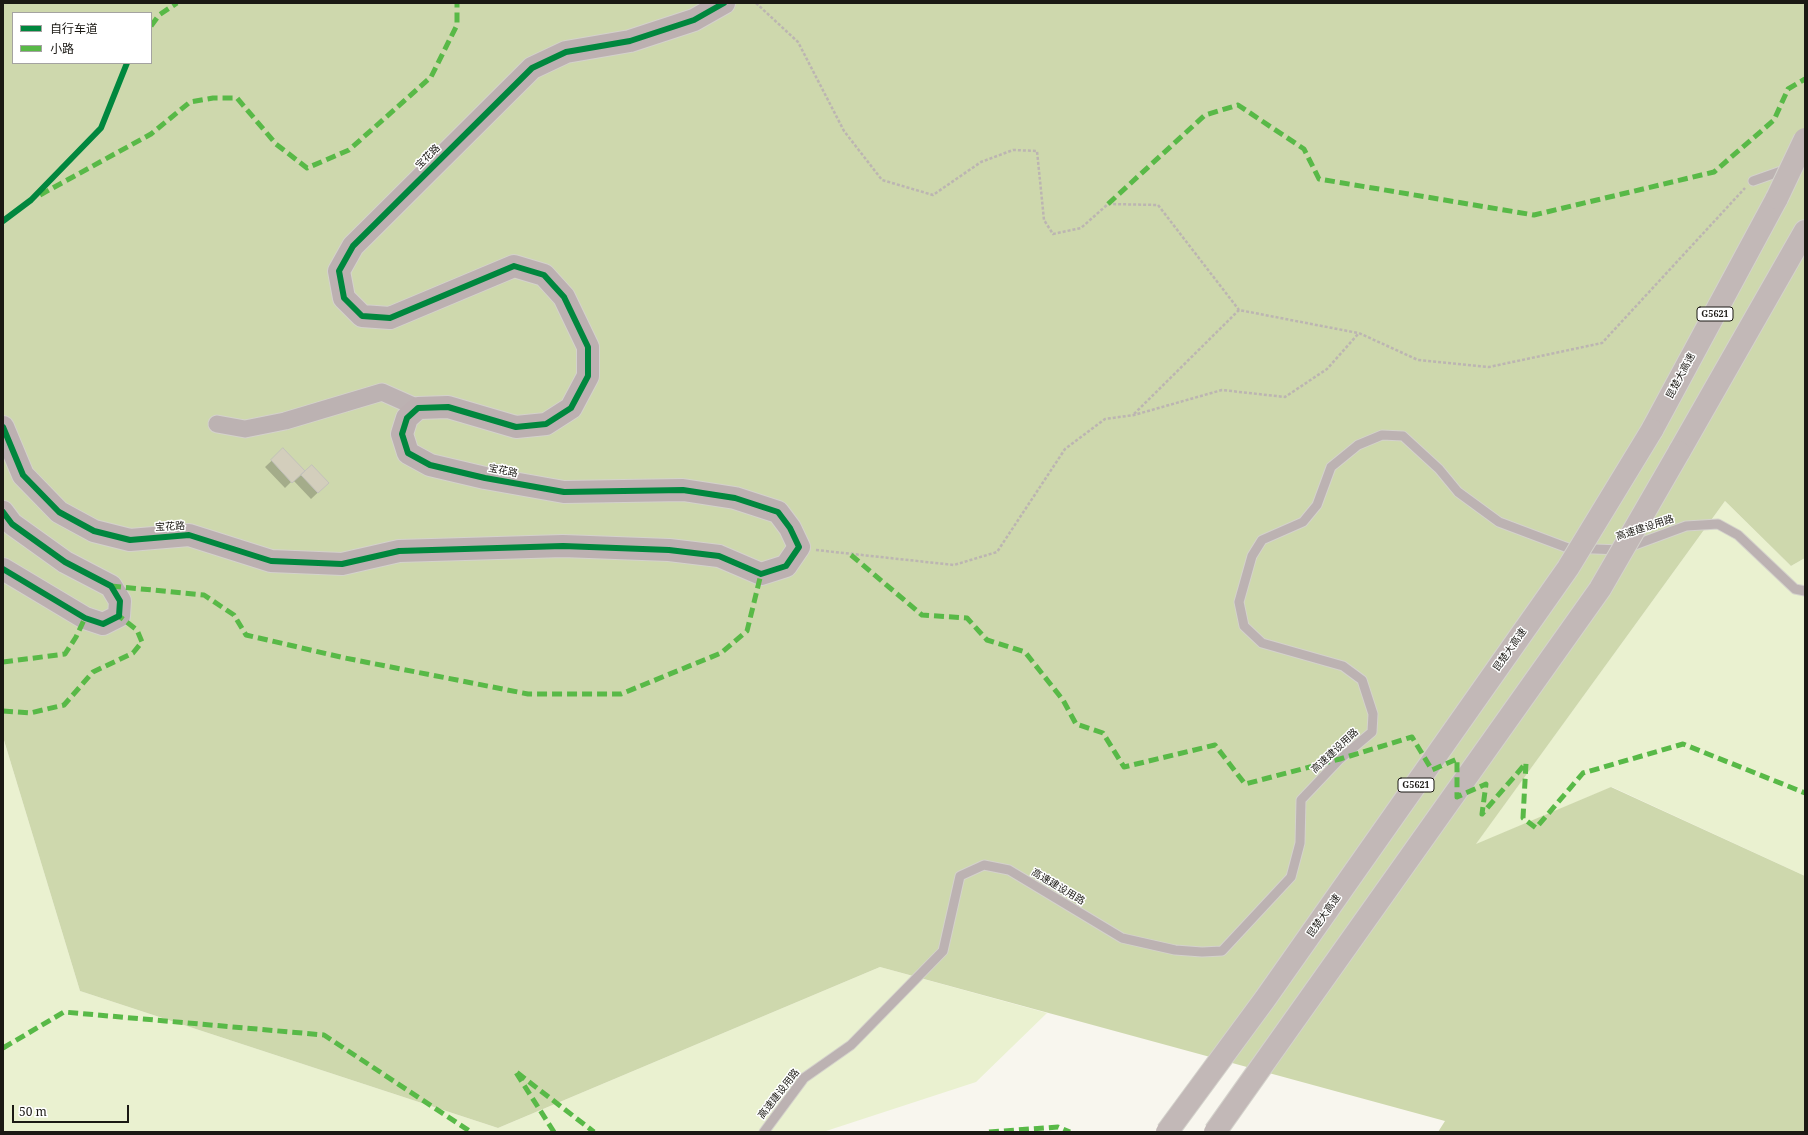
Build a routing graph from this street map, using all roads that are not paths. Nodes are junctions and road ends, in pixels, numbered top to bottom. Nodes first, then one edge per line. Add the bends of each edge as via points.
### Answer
1 (724, 3) edge
2 (1805, 139) edge
3 (1805, 162) edge
4 (1753, 181) road end
5 (1805, 231) edge
6 (418, 408) junction
7 (217, 424) dead end
8 (3, 427) edge
9 (3, 512) edge
10 (3, 569) edge
11 (1805, 591) edge
12 (764, 1132) edge
13 (1167, 1132) edge
14 (1215, 1132) edge

1 - 6 main road, 宝花路 via 694,20 630,41 566,52 532,68 354,246 339,271 344,298 362,316 390,318 514,266 544,275 564,297 588,347 588,376 571,408 546,424 516,427 448,407
2 - 13 highway, 昆楚大高速 / G5621, bridge via 1777,198 1652,430 1568,568 1265,999
3 - 4 lane
5 - 14 highway, bridge via 1600,589
6 - 7 street via 382,392 285,421 245,429
6 - 8 main road, 宝花路 via 407,418 402,434 408,453 430,465 564,492 683,490 735,498 778,512 790,528 799,547 786,566 761,574 719,556 669,550 571,547 399,551 342,564 271,561 189,535 130,540 94,531 59,512 24,475
9 - 10 main road via 12,524 60,558 111,586 120,601 120,616 103,624 85,618
11 - 12 lane, 高速建设用路 via 1795,589 1738,535 1718,524 1686,526 1622,550 1568,548 1499,522 1458,492 1439,469 1403,436 1382,435 1358,445 1331,467 1317,505 1303,522 1262,540 1252,556 1239,602 1244,626 1262,643 1343,666 1362,680 1373,714 1372,732 1340,759 1301,800 1300,843 1291,877 1222,951 1202,952 1175,950 1122,938 1009,870 984,865 960,876 942,951 851,1044 804,1078

